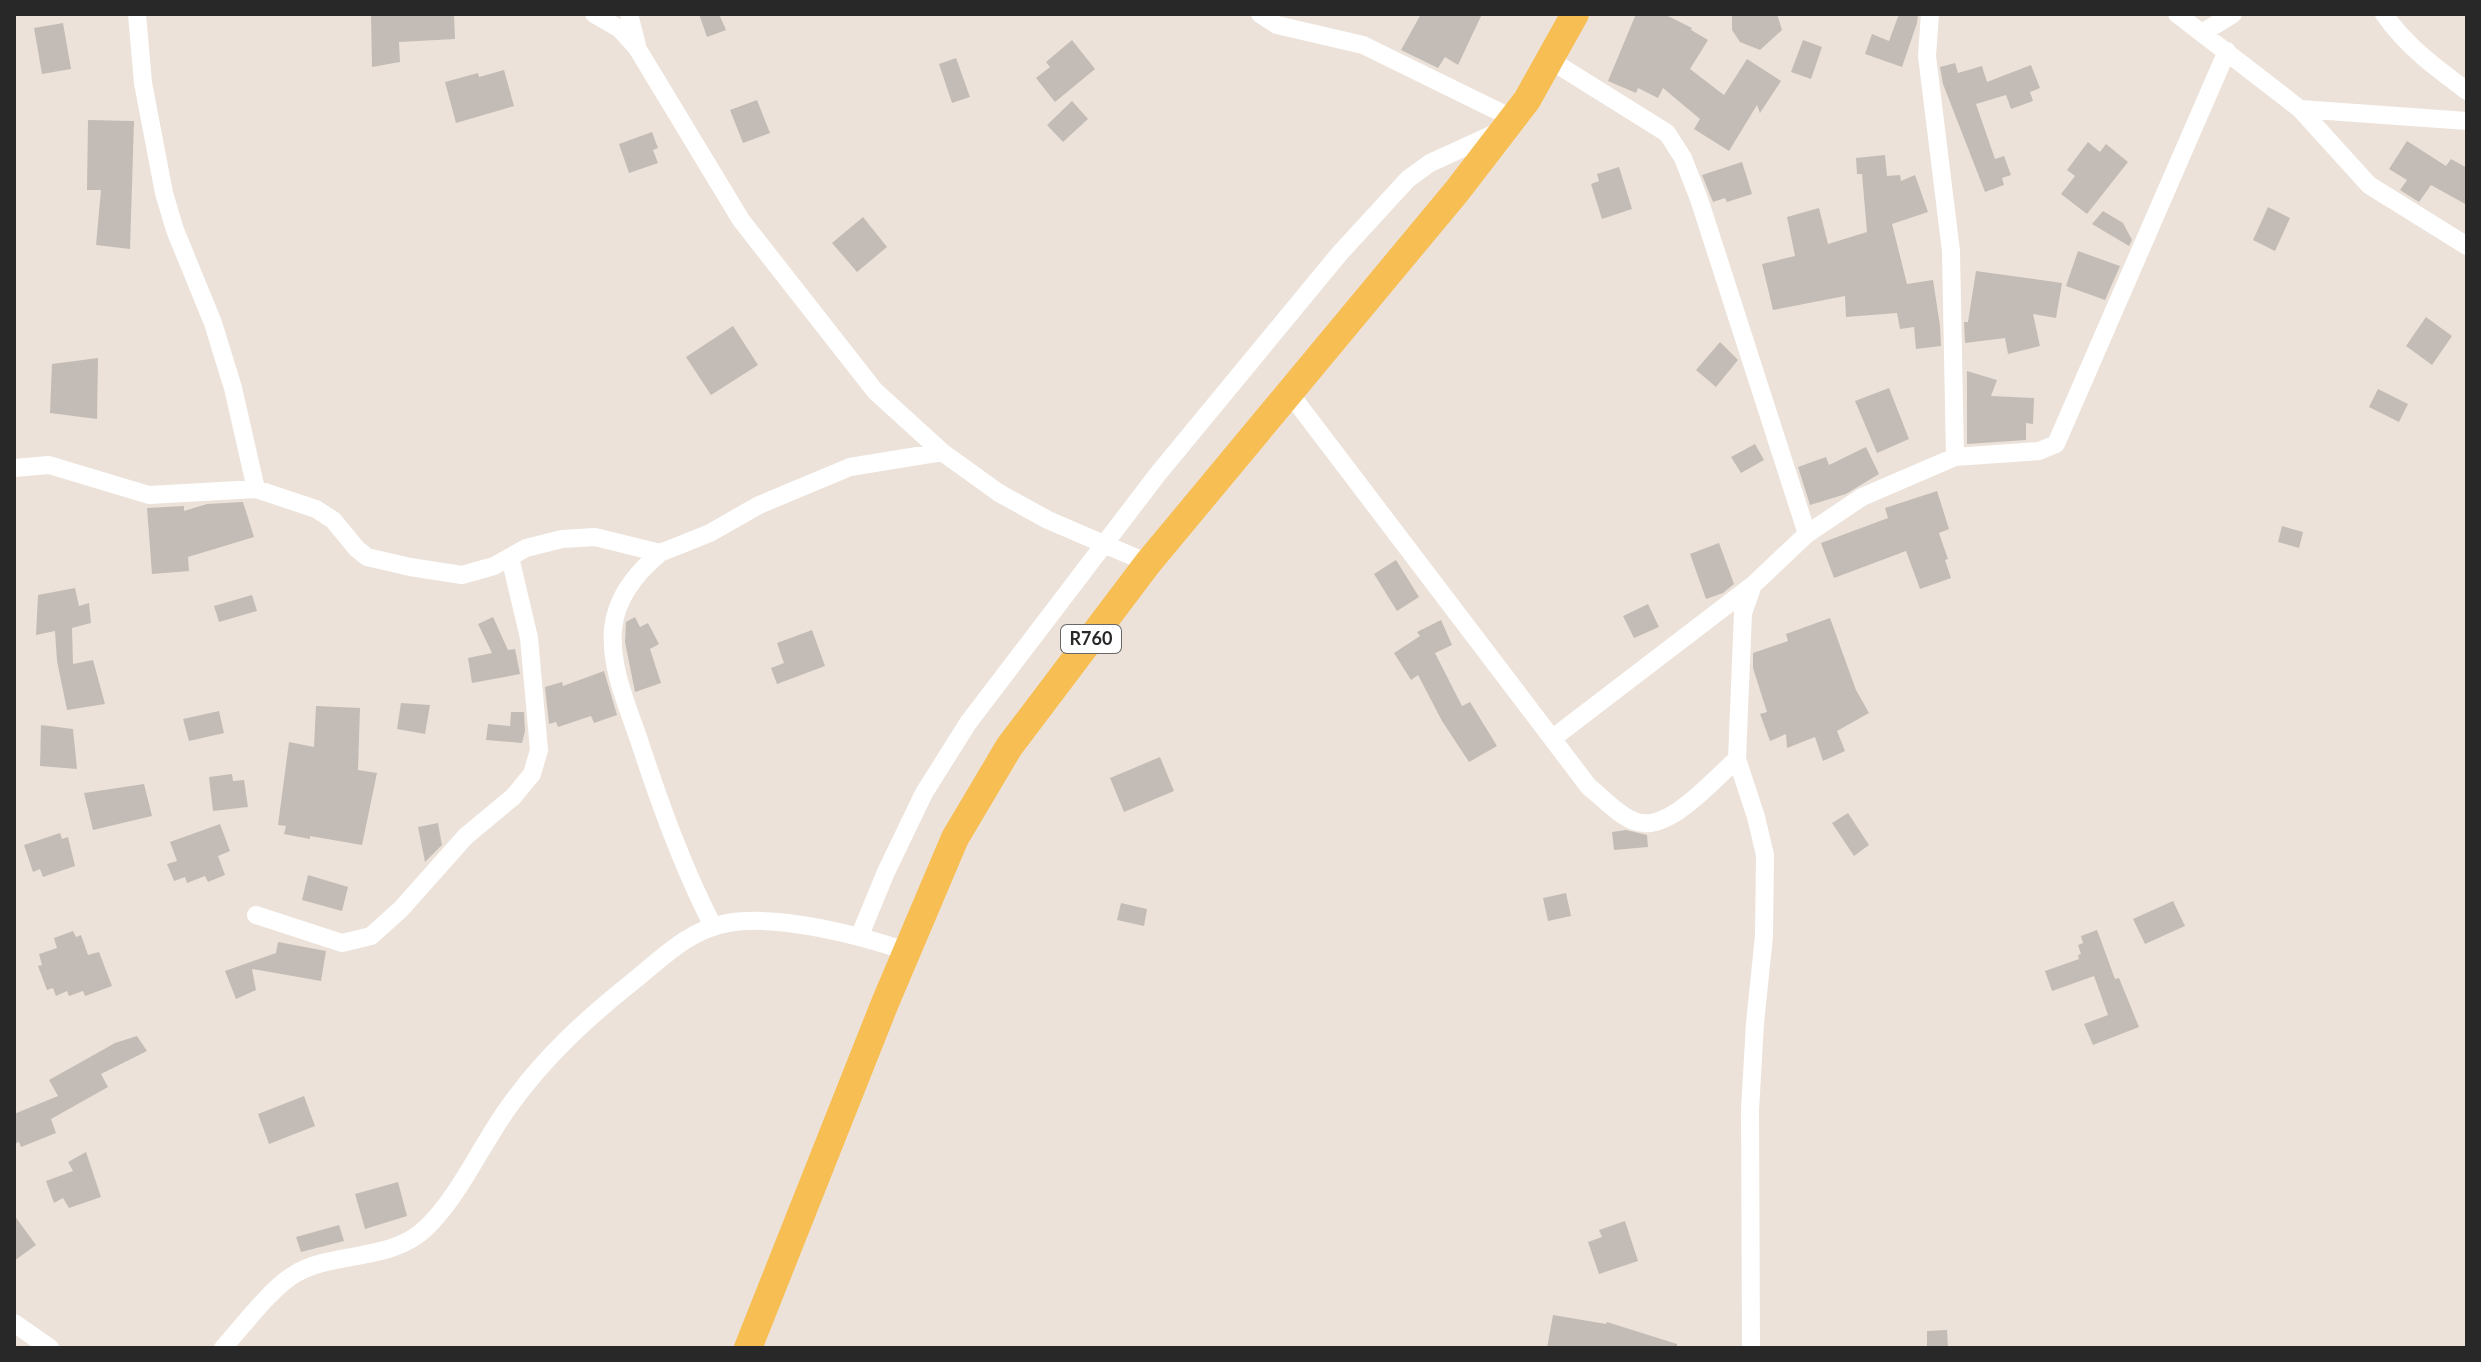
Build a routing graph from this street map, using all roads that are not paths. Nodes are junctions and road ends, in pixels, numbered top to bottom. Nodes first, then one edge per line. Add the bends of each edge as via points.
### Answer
1 (137, 14) edge
2 (594, 14) edge
3 (629, 14) edge
4 (1260, 14) edge
5 (1575, 14) edge
6 (1930, 14) edge
7 (2177, 14) edge
8 (2233, 14) edge
9 (2384, 14) edge
10 (2202, 33) junction
11 (637, 48) junction
12 (2227, 51) junction
13 (1550, 60) junction
14 (2467, 91) edge
15 (2300, 109) junction
16 (2467, 121) edge
17 (1507, 124) junction
18 (2467, 246) edge
19 (1291, 395) junction
20 (942, 452) junction
21 (1955, 457) junction
22 (14, 468) edge
23 (256, 489) junction
24 (1807, 534) junction
25 (1103, 544) junction
26 (660, 553) junction
27 (510, 557) junction
28 (1148, 563) junction
29 (1753, 585) junction
30 (1553, 738) junction
31 (1737, 759) junction
32 (256, 915) dead end
33 (713, 926) junction
34 (860, 935) junction
35 (906, 951) junction
36 (14, 1323) edge
37 (50, 1348) edge
38 (223, 1348) edge
39 (748, 1348) edge
40 (1751, 1348) edge

1 - 23 street via 143,83 164,193 213,323
2 - 11 street via 620,29
3 - 11 street
4 - 17 street via 1277,25 1363,45
5 - 13 main road, R760
6 - 21 street via 1927,56 1951,251
7 - 10 street
8 - 10 street
9 - 14 street via 2424,58
10 - 12 street
11 - 20 street via 741,220 875,391
12 - 15 street
12 - 21 street via 2060,440 2039,451
13 - 17 main road, R760
13 - 24 street via 1667,133 1683,158
15 - 16 street
15 - 18 street via 2369,185
17 - 19 main road, R760
17 - 25 street via 1408,179 1340,253
19 - 28 main road, R760
19 - 30 street
20 - 25 street via 999,493
20 - 26 street via 850,467
21 - 24 street via 1862,497
22 - 23 street via 49,465 149,495
23 - 27 street via 316,509 371,558 462,575
24 - 29 street
25 - 28 street
25 - 34 street via 968,723 932,781
26 - 27 street via 595,537 562,539
26 - 33 street via 625,593 613,628 617,667 656,793
27 - 32 street via 529,638 539,750 532,774 371,936 342,943
28 - 35 main road, R760 via 1009,747 955,838
29 - 30 street
29 - 31 street via 1743,613
30 - 31 street via 1589,787 1633,821 1652,825 1672,817
31 - 40 street via 1765,855 1750,1110
33 - 34 street via 773,922
33 - 38 street via 679,944 556,1048 528,1079 424,1230 376,1253 295,1274
34 - 35 street
35 - 39 main road, R760
36 - 37 street

